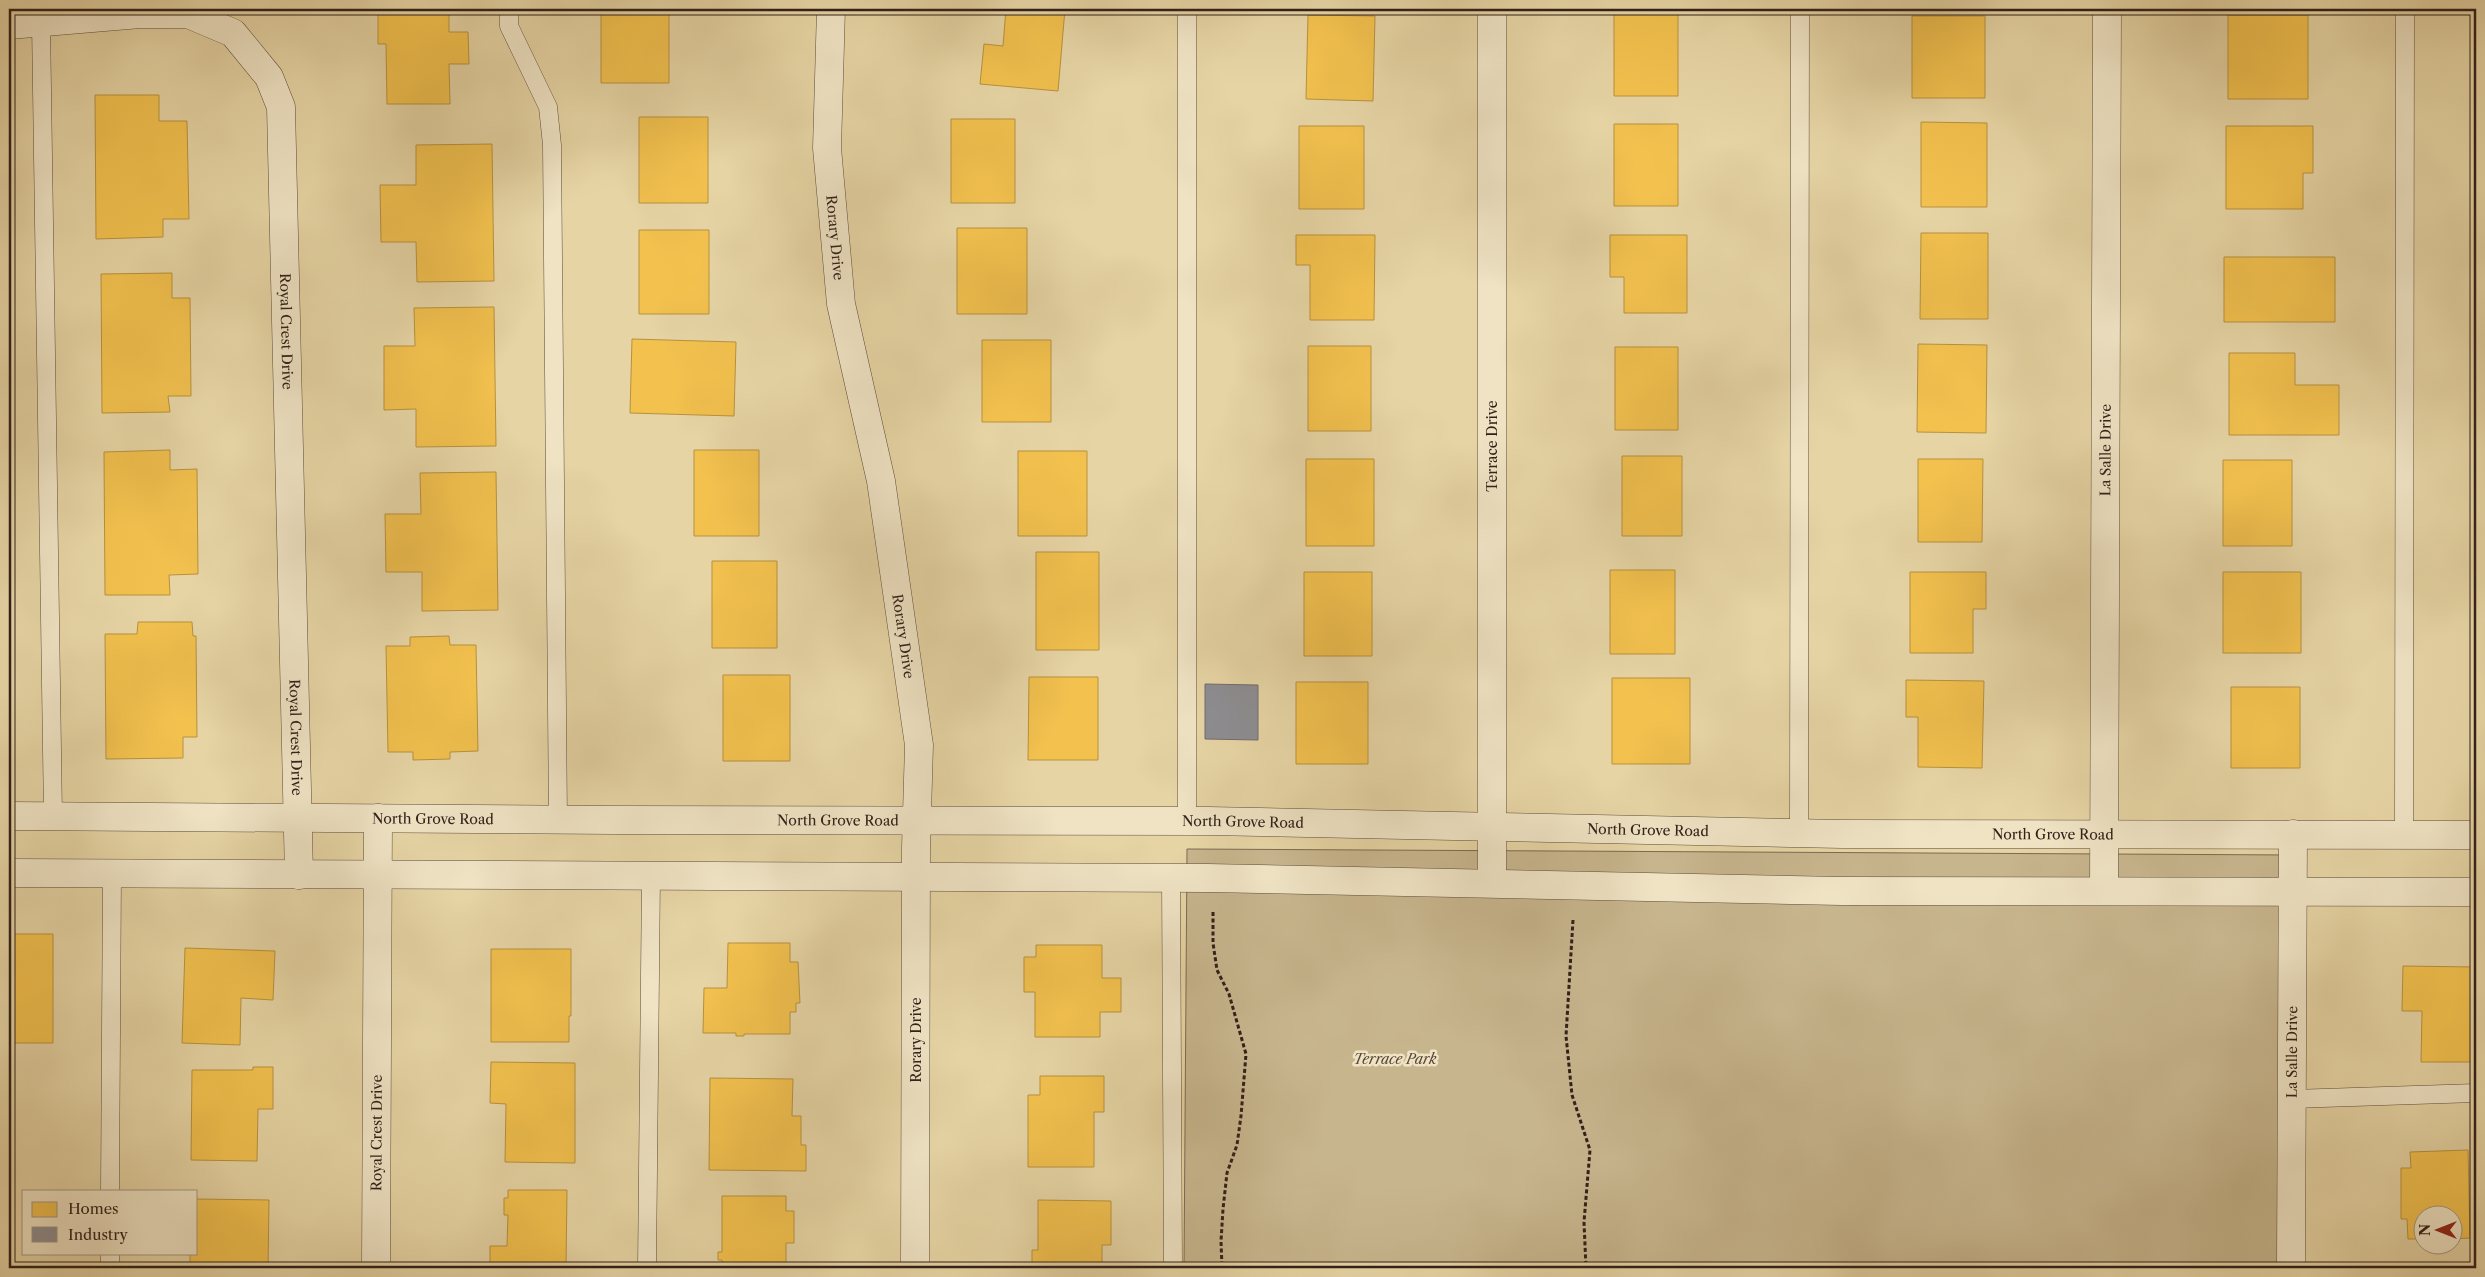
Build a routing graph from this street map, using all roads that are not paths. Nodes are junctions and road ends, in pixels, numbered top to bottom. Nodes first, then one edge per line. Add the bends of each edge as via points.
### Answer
1 (509, 9) edge
2 (831, 9) edge
3 (1187, 9) edge
4 (1492, 9) edge
5 (1800, 9) edge
6 (2107, 9) edge
7 (2405, 9) edge
8 (41, 23) junction
9 (9, 25) edge
10 (9, 816) edge
11 (53, 816) junction
12 (299, 818) junction
13 (378, 818) junction
14 (558, 820) junction
15 (917, 821) junction
16 (1187, 821) junction
17 (1491, 826) junction
18 (1799, 832) junction
19 (2103, 834) junction
20 (2293, 834) junction
21 (2404, 835) junction
22 (2476, 835) edge
23 (9, 873) edge
24 (112, 874) junction
25 (299, 875) junction
26 (378, 876) junction
27 (650, 877) junction
28 (916, 877) junction
29 (1171, 878) junction
30 (1492, 884) junction
31 (2104, 891) junction
32 (2293, 891) junction
33 (2476, 892) edge
34 (2476, 1093) edge
35 (2292, 1099) junction
36 (110, 1190) edge
37 (110, 1254) edge
38 (110, 1268) edge
39 (376, 1268) edge
40 (647, 1268) edge
41 (915, 1268) edge
42 (1173, 1268) edge
43 (2291, 1268) edge

1 - 14 lane via 509,26 548,107 552,145
2 - 15 street, Rorary Drive via 827,148 841,304 882,491 919,745
3 - 16 lane
4 - 17 street, Terrace Drive
5 - 18 lane
6 - 19 street, La Salle Drive
7 - 21 lane
8 - 9 street, Royal Crest Drive
8 - 11 lane
8 - 12 street, Royal Crest Drive via 140,14 188,14 234,33 269,77 281,107
10 - 11 street, North Grove Road
11 - 12 street, North Grove Road
12 - 13 street, North Grove Road
12 - 25 street, Royal Crest Drive
13 - 14 street, North Grove Road
13 - 26 street, Royal Crest Drive
14 - 15 street, North Grove Road
15 - 16 street, North Grove Road
15 - 28 street, Rorary Drive
16 - 17 street, North Grove Road
17 - 18 street, North Grove Road
17 - 30 street, Terrace Drive
18 - 19 street, North Grove Road
19 - 20 street, North Grove Road
19 - 31 street, La Salle Drive
20 - 21 street, North Grove Road
20 - 32 street, La Salle Drive
21 - 22 street, North Grove Road
23 - 24 street
24 - 25 street
24 - 36 lane
25 - 26 street
26 - 27 street
26 - 39 street, Royal Crest Drive
27 - 28 street
27 - 40 lane
28 - 29 street
28 - 41 street, Rorary Drive
29 - 30 street
29 - 42 lane
30 - 31 street via 1841,891
31 - 32 street
32 - 33 street
32 - 35 street, La Salle Drive
34 - 35 lane
35 - 43 street, La Salle Drive
37 - 38 lane

